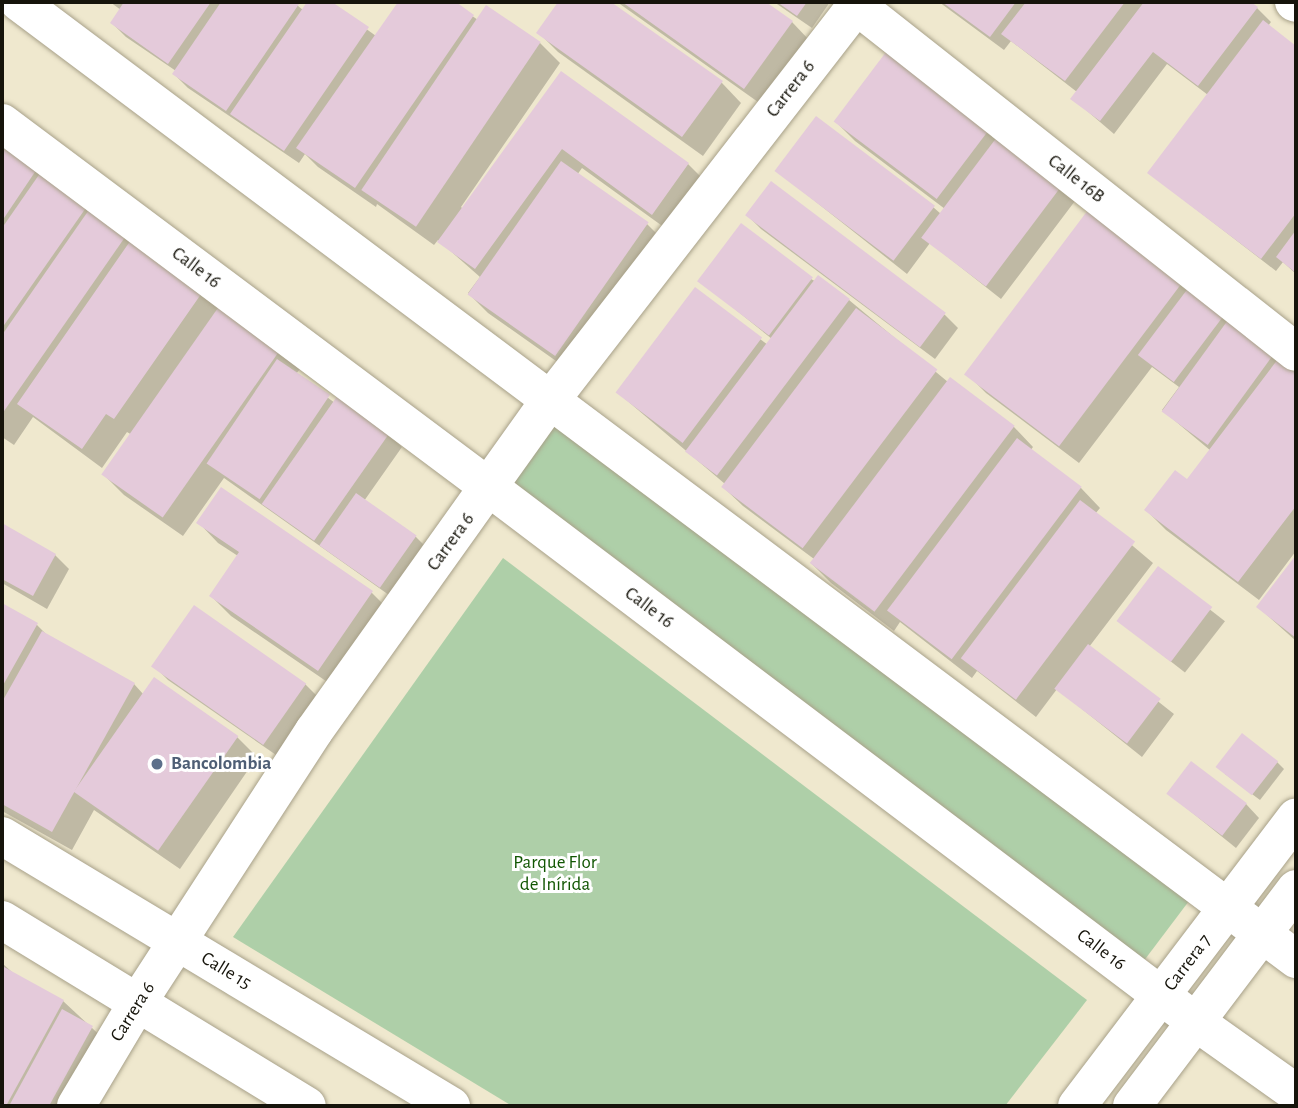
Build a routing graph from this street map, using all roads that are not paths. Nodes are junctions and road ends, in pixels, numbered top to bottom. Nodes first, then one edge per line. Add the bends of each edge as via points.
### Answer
1 (19, 2) edge
2 (858, 4) edge
3 (2, 123) edge
4 (1296, 352) edge
5 (549, 401) junction
6 (490, 488) junction
7 (1296, 818) edge
8 (2, 836) edge
9 (1296, 889) edge
10 (1230, 909) junction
11 (2, 920) edge
12 (1262, 934) junction
13 (177, 942) junction
14 (1296, 959) edge
15 (1163, 997) junction
16 (138, 1002) junction
17 (1196, 1022) junction
18 (1296, 1093) edge
19 (76, 1106) edge
20 (307, 1106) edge
21 (451, 1106) edge
22 (1077, 1106) edge
23 (1132, 1106) edge

1 - 5 street
2 - 4 street, Calle 16B
2 - 5 street, Carrera 6
3 - 6 street, Calle 16
5 - 6 street, Carrera 6
5 - 10 street
6 - 13 street, Carrera 6 via 314,731
6 - 15 street, Calle 16
7 - 10 street, Carrera 7
8 - 13 street, Calle 15
9 - 12 street
10 - 12 street
10 - 15 street, Carrera 7
11 - 16 street
12 - 14 street
12 - 17 street
13 - 16 street, Carrera 6
13 - 21 street, Calle 15
15 - 17 street, Calle 16
15 - 22 street, Carrera 7
16 - 19 street, Carrera 6
16 - 20 street
17 - 18 street, Calle 16
17 - 23 street

